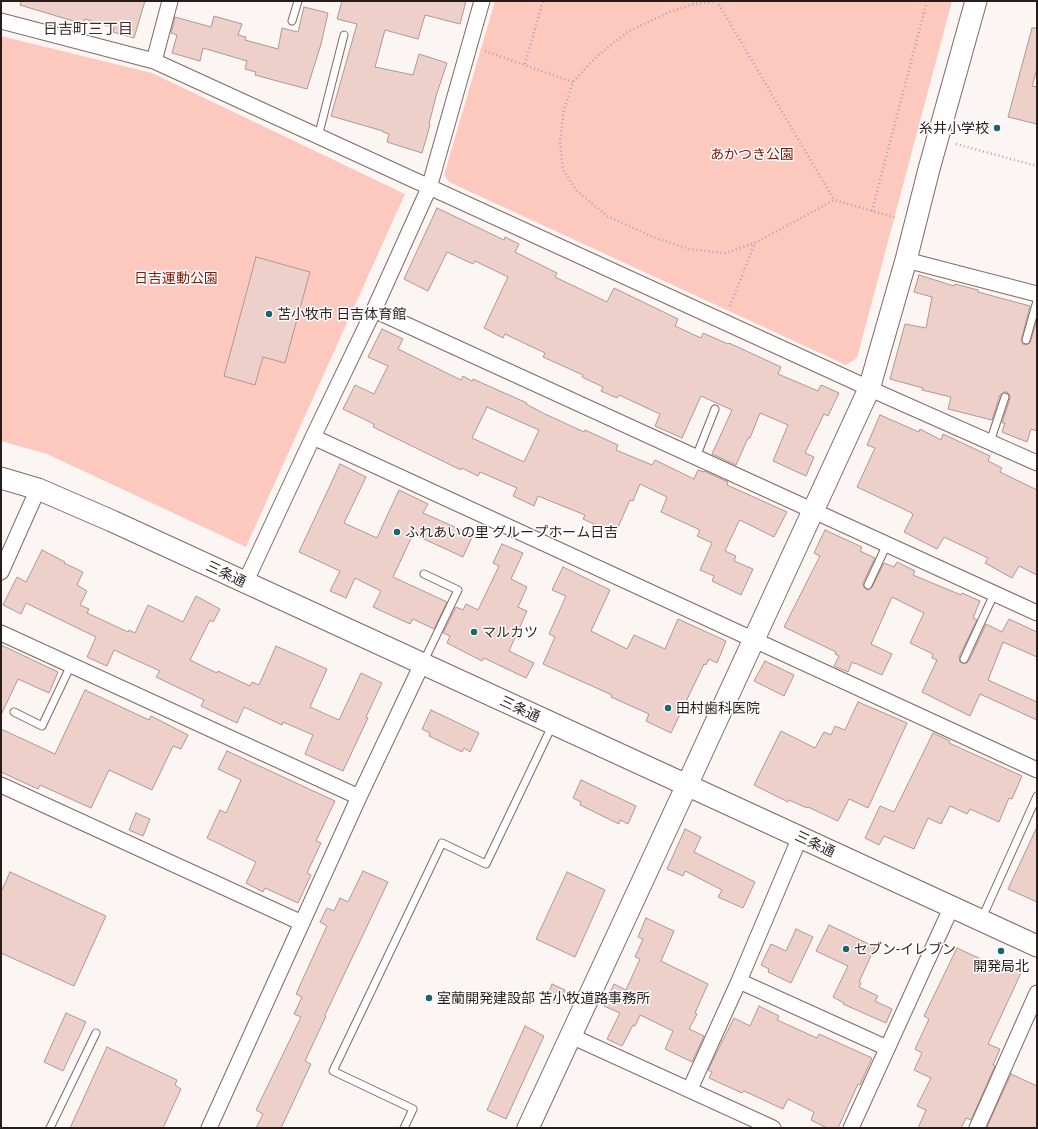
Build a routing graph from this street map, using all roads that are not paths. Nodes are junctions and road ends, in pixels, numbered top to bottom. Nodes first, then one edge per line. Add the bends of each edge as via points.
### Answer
1 (170, 1) edge
2 (298, 1) edge
3 (482, 1) edge
4 (976, 1) edge
5 (1, 21) edge
6 (292, 21) dead end
7 (344, 35) dead end
8 (154, 61) junction
9 (318, 137) junction
10 (429, 188) junction
11 (906, 260) junction
12 (1037, 294) edge
13 (1037, 301) edge
14 (374, 310) junction
15 (1026, 340) dead end
16 (869, 389) junction
17 (1005, 397) dead end
18 (715, 409) dead end
19 (313, 437) junction
20 (990, 442) junction
21 (696, 457) junction
22 (1037, 463) edge
23 (1, 478) edge
24 (38, 489) junction
25 (813, 511) junction
26 (887, 544) junction
27 (1, 572) edge
28 (424, 574) dead end
29 (246, 583) junction
30 (868, 585) dead end
31 (994, 594) junction
32 (1037, 613) edge
33 (1, 633) edge
34 (754, 639) junction
35 (964, 658) dead end
36 (71, 664) junction
37 (422, 664) junction
38 (14, 712) dead end
39 (553, 724) junction
40 (1037, 770) edge
41 (1, 785) edge
42 (688, 785) junction
43 (1037, 796) edge
44 (359, 797) junction
45 (800, 837) junction
46 (952, 906) junction
47 (980, 920) junction
48 (302, 923) junction
49 (1037, 946) edge
50 (739, 981) junction
51 (1037, 993) edge
52 (96, 1033) dead end
53 (571, 1036) junction
54 (887, 1048) junction
55 (690, 1089) junction
56 (50, 1128) edge
57 (209, 1128) edge
58 (404, 1128) edge
59 (528, 1128) edge
60 (773, 1128) edge
61 (851, 1128) edge
62 (977, 1128) edge

1 - 8 street
2 - 6 lane
3 - 10 street
4 - 11 street
5 - 8 street
7 - 9 lane
8 - 9 street
9 - 10 street
10 - 14 street
10 - 16 street
11 - 12 street
11 - 16 street
13 - 15 lane
14 - 19 street
14 - 21 street
16 - 20 street
16 - 25 street
17 - 20 lane
18 - 21 lane
19 - 29 street
19 - 34 street
20 - 22 street
21 - 25 street
23 - 24 street, 三条通
24 - 27 street
24 - 29 street, 三条通
25 - 26 street
25 - 34 street
26 - 30 lane
26 - 31 street
28 - 37 lane via 458,590
29 - 37 street, 三条通
31 - 32 street
31 - 35 lane
33 - 36 street
34 - 40 street
34 - 42 street
36 - 38 lane via 42,726
36 - 44 street
37 - 39 street, 三条通
37 - 44 street
39 - 42 street, 三条通
39 - 58 lane via 486,864 442,843 333,1071 413,1109
41 - 48 street
42 - 45 street, 三条通
42 - 53 street
43 - 47 lane
44 - 48 street
45 - 46 street, 三条通
45 - 50 street
46 - 47 street, 三条通
46 - 54 street
47 - 49 street, 三条通
48 - 57 street
50 - 54 street
50 - 55 street
51 - 62 street
52 - 56 lane
53 - 55 street
53 - 59 street
54 - 61 street
55 - 60 street

